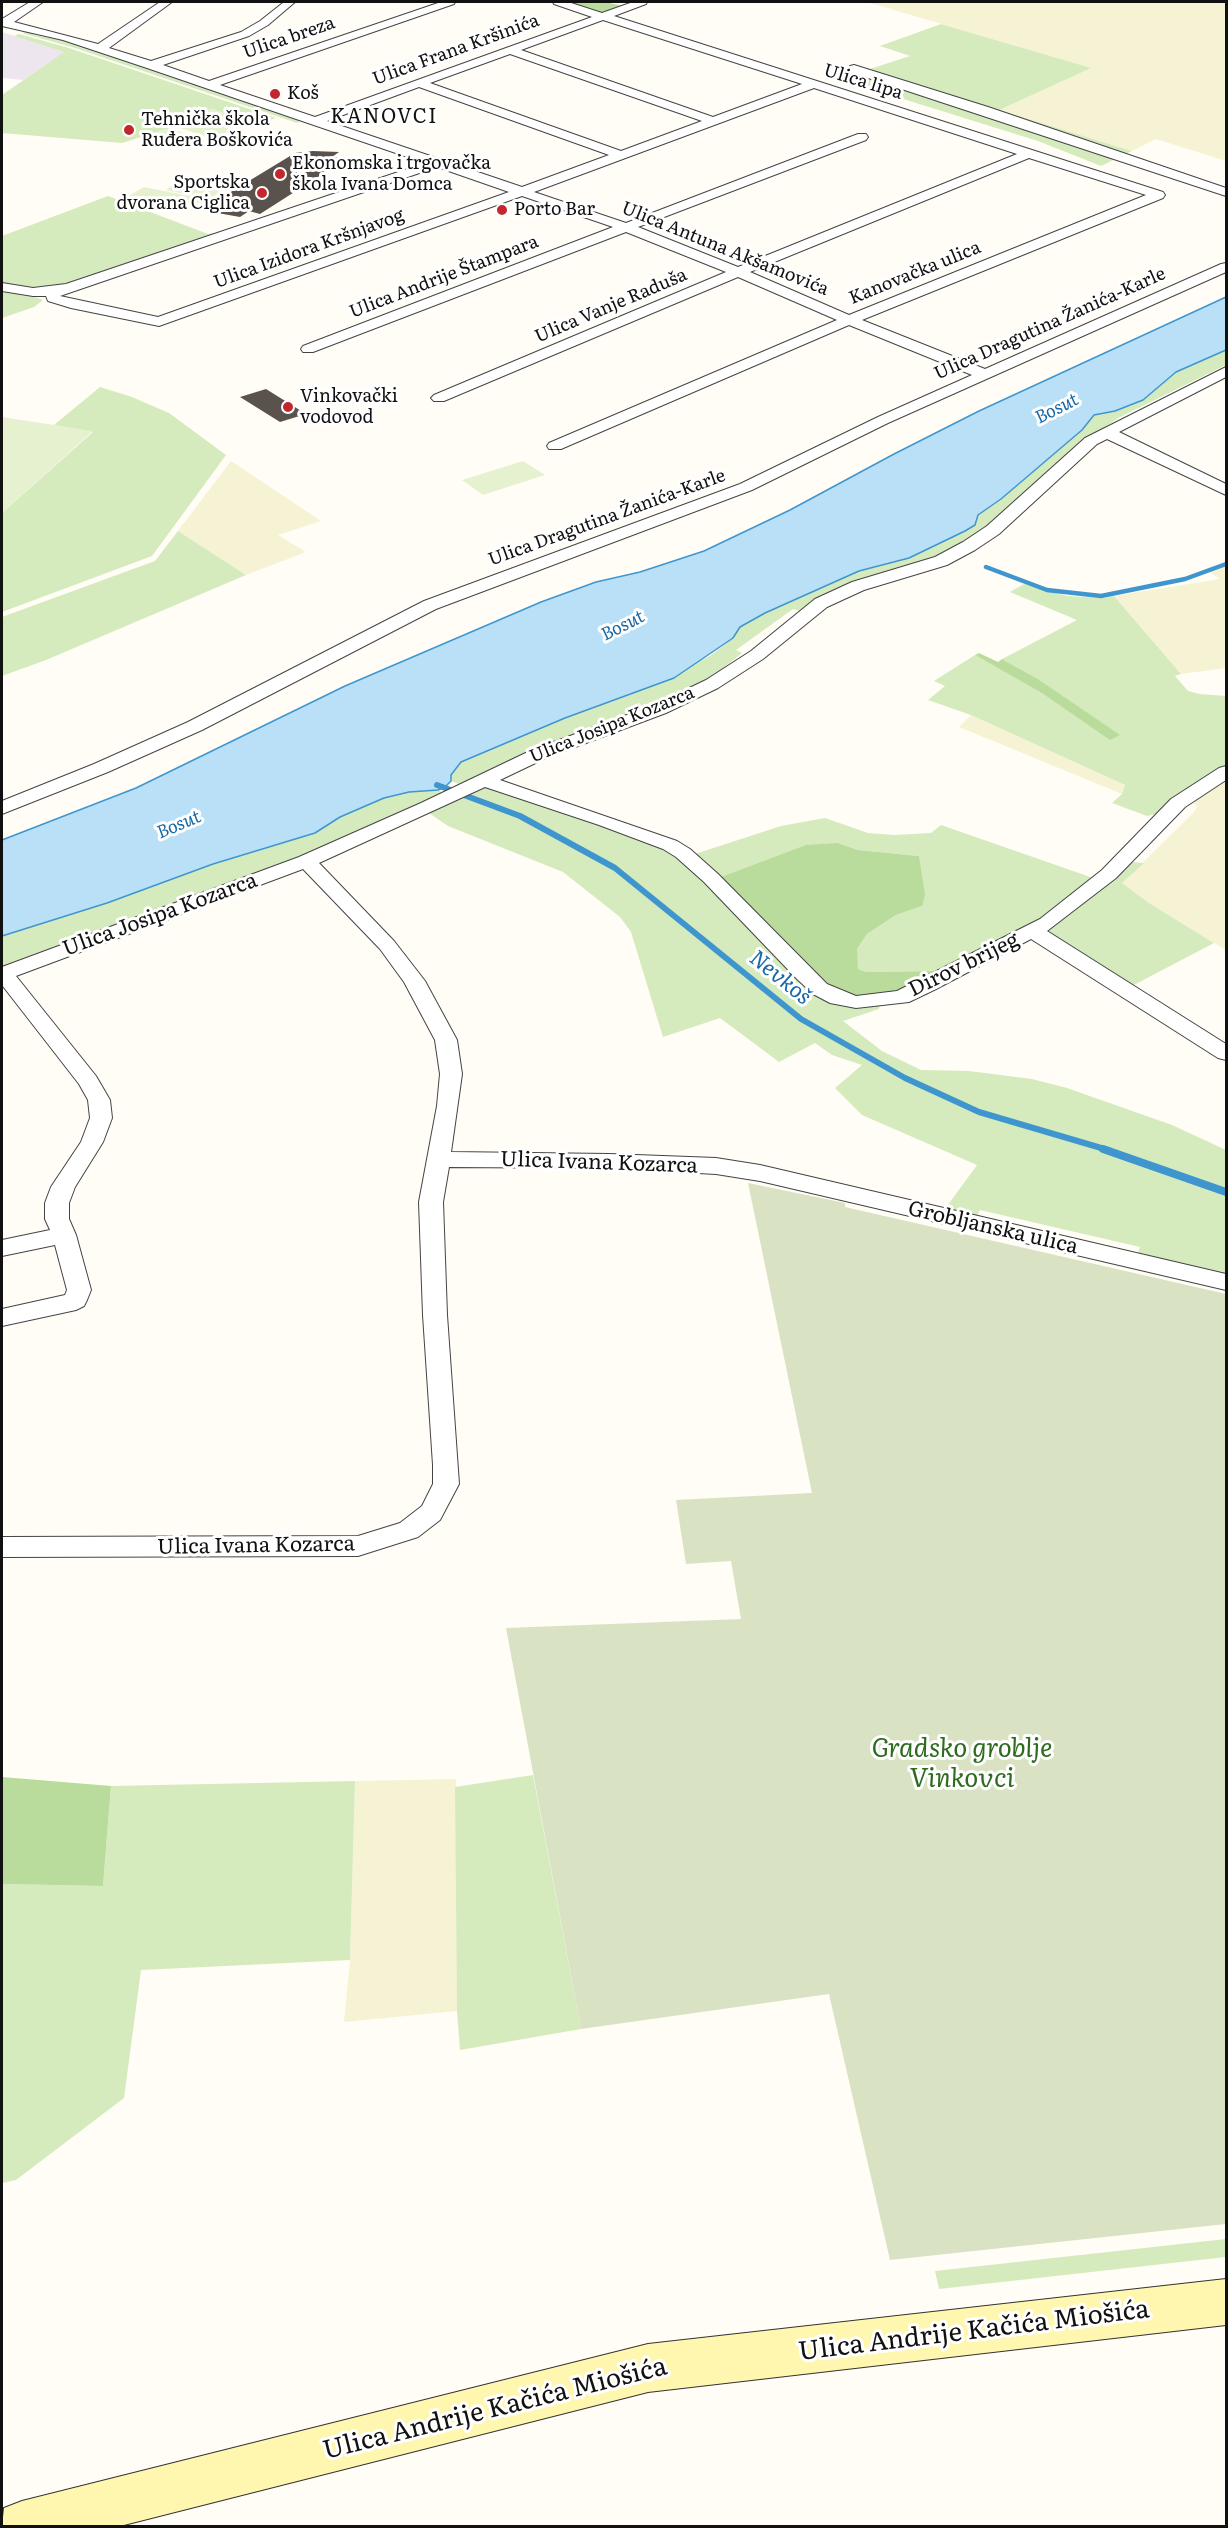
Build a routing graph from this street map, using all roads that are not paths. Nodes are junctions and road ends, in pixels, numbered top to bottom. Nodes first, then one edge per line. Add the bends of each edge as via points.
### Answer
1 (38, 2) edge
2 (167, 2) edge
3 (290, 2) edge
4 (450, 2) edge
5 (558, 2) edge
6 (642, 2) edge
7 (603, 16) junction
8 (3, 22) edge
9 (99, 49) junction
10 (510, 50) junction
11 (151, 65) junction
12 (854, 69) dead end
13 (418, 83) junction
14 (208, 85) junction
15 (811, 85) junction
16 (316, 120) junction
17 (713, 121) junction
18 (862, 137) dead end
19 (1030, 153) junction
20 (620, 154) junction
21 (440, 162) junction
22 (524, 191) junction
23 (1227, 192) edge
24 (1158, 195) joint
25 (625, 227) junction
26 (1227, 267) edge
27 (738, 272) junction
28 (2, 287) edge
29 (52, 295) junction
30 (849, 320) junction
31 (308, 349) dead end
32 (1227, 371) edge
33 (986, 375) junction
34 (439, 398) dead end
35 (1106, 432) junction
36 (555, 446) dead end
37 (1227, 490) edge
38 (1227, 772) edge
39 (476, 783) junction
40 (2, 808) edge
41 (306, 861) junction
42 (723, 892) joint
43 (1032, 931) junction
44 (2, 974) edge
45 (1227, 1053) edge
46 (438, 1159) junction
47 (760, 1173) joint
48 (64, 1235) junction
49 (2, 1248) edge
50 (1227, 1282) edge
51 (2, 1317) edge
52 (2, 1547) edge
53 (1227, 2302) edge
54 (22, 2526) edge

1 - 8 street
2 - 9 street
3 - 11 street via 245,34
4 - 14 street, Ulica breza
5 - 7 street, Ulica lipa
6 - 7 street, Ulica Frana Kršinića
7 - 10 street, Ulica Frana Kršinića
7 - 15 street, Ulica lipa
8 - 9 street, Ulica Antuna Akšamovića
9 - 11 street, Ulica Antuna Akšamovića
10 - 13 street, Ulica Frana Kršinića
10 - 17 street
11 - 14 street, Ulica Antuna Akšamovića
12 - 23 street
13 - 16 street, Ulica Frana Kršinića
13 - 20 street
14 - 16 street, Ulica Antuna Akšamovića
15 - 17 street, Ulica Izidora Kršnjavog
15 - 19 street, Ulica lipa
16 - 21 street, Ulica Antuna Akšamovića
17 - 20 street, Ulica Izidora Kršnjavog
18 - 25 street, Ulica Andrije Štampara
19 - 24 street, Ulica lipa
19 - 27 street, Ulica Vanje Raduša
20 - 22 street, Ulica Izidora Kršnjavog
21 - 22 street, Ulica Antuna Akšamovića
21 - 29 street
22 - 25 street, Ulica Antuna Akšamovića
22 - 29 street, Ulica Izidora Kršnjavog via 159,322 76,305
24 - 30 street, Kanovačka ulica
25 - 27 street, Ulica Antuna Akšamovića
25 - 31 street, Ulica Andrije Štampara
26 - 33 street, Ulica Dragutina Žanića-Karle
27 - 30 street, Ulica Antuna Akšamovića
27 - 34 street, Ulica Vanje Raduša
28 - 29 street
30 - 33 street, Ulica Antuna Akšamovića
30 - 36 street, Kanovačka ulica
32 - 35 street, Ulica Josipa Kozarca
33 - 40 street, Ulica Dragutina Žanića-Karle via 746,487 430,605 195,726
35 - 37 street
35 - 39 street, Ulica Josipa Kozarca via 1091,441 993,530 969,546 941,561 858,586 821,603 758,655 712,684
38 - 43 street, Dirov brijeg via 1178,803 1128,857 1084,896
39 - 41 street, Ulica Josipa Kozarca
39 - 42 street, Ulica Josipa Kozarca via 670,845 692,860
41 - 44 street, Ulica Josipa Kozarca
41 - 46 street, Ulica Ivana Kozarca via 387,945 414,981 446,1040 451,1074
42 - 43 street, Dirov brijeg via 820,989 856,1002 910,993
43 - 45 street, Dirov brijeg
44 - 48 street via 99,1100 101,1118 92,1142 57,1203 57,1219
46 - 47 street, Ulica Ivana Kozarca via 609,1161 716,1166
46 - 52 street, Ulica Ivana Kozarca via 430,1202 446,1484 431,1513 409,1530 358,1546
47 - 50 street, Grobljanska ulica
48 - 49 street
48 - 51 street via 79,1290 75,1300
53 - 54 main road, Ulica Andrije Kačića Miošića via 648,2368

